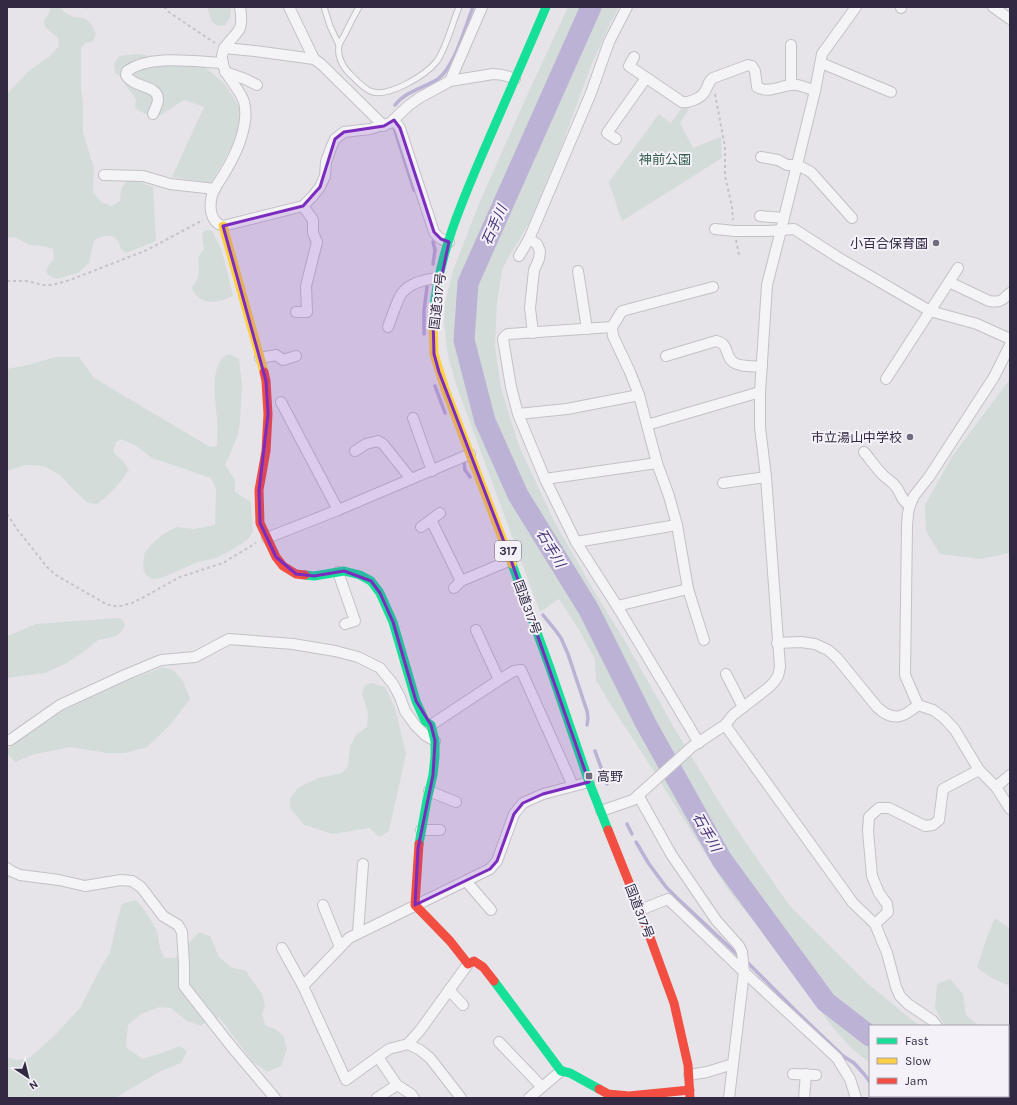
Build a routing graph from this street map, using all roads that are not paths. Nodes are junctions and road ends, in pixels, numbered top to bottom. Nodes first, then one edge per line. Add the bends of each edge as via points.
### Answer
1 (240, 7) edge
2 (289, 7) edge
3 (324, 7) edge
4 (359, 7) edge
5 (459, 7) edge
6 (482, 7) edge
7 (627, 7) edge
8 (856, 7) edge
9 (993, 7) edge
10 (543, 8) edge
11 (1010, 19) edge
12 (339, 45) junction
13 (791, 45) dead end
14 (224, 48) junction
15 (634, 57) dead end
16 (314, 59) junction
17 (820, 63) junction
18 (224, 67) junction
19 (646, 78) junction
20 (515, 80) junction
21 (450, 81) junction
22 (257, 85) dead end
23 (791, 85) junction
24 (816, 91) junction
25 (891, 92) dead end
26 (154, 114) dead end
27 (394, 120) junction
28 (384, 126) junction
29 (616, 139) dead end
30 (761, 157) dead end
31 (797, 165) junction
32 (104, 175) dead end
33 (215, 189) junction
34 (303, 206) junction
35 (760, 216) dead end
36 (784, 218) junction
37 (852, 218) dead end
38 (223, 226) junction
39 (715, 229) dead end
40 (781, 230) junction
41 (529, 239) junction
42 (449, 242) junction
43 (519, 256) dead end
44 (958, 268) dead end
45 (578, 271) dead end
46 (439, 278) junction
47 (949, 282) junction
48 (713, 287) dead end
49 (1010, 293) edge
50 (930, 311) junction
51 (296, 312) dead end
52 (388, 327) dead end
53 (612, 327) junction
54 (586, 329) junction
55 (533, 333) junction
56 (1010, 340) edge
57 (1010, 345) edge
58 (296, 356) dead end
59 (666, 356) dead end
60 (260, 358) junction
61 (762, 367) junction
62 (886, 379) dead end
63 (760, 392) junction
64 (639, 395) junction
65 (281, 402) dead end
66 (518, 414) junction
67 (412, 418) dead end
68 (647, 425) junction
69 (355, 451) dead end
70 (864, 452) dead end
71 (470, 454) junction
72 (657, 463) junction
73 (432, 471) junction
74 (766, 477) junction
75 (412, 479) junction
76 (545, 479) junction
77 (723, 483) dead end
78 (910, 505) junction
79 (338, 510) junction
80 (440, 513) dead end
81 (431, 520) junction
82 (677, 525) junction
83 (421, 527) dead end
84 (267, 538) junction
85 (576, 542) junction
86 (512, 560) junction
87 (338, 572) junction
88 (688, 589) junction
89 (617, 606) junction
90 (345, 624) dead end
91 (476, 630) dead end
92 (704, 640) dead end
93 (777, 643) junction
94 (726, 674) dead end
95 (499, 680) junction
96 (918, 706) junction
97 (743, 707) junction
98 (431, 725) junction
99 (725, 725) junction
100 (7, 740) edge
101 (435, 741) junction
102 (696, 745) junction
103 (979, 770) junction
104 (1010, 775) edge
105 (589, 782) junction
106 (573, 786) junction
107 (996, 787) junction
108 (429, 792) junction
109 (638, 795) junction
110 (456, 802) dead end
111 (1010, 809) edge
112 (601, 811) junction
113 (421, 830) junction
114 (440, 830) dead end
115 (363, 864) dead end
116 (7, 868) edge
117 (466, 881) junction
118 (323, 905) dead end
119 (415, 906) junction
120 (492, 910) dead end
121 (640, 910) junction
122 (875, 924) junction
123 (358, 933) junction
124 (340, 947) junction
125 (282, 948) dead end
126 (468, 964) junction
127 (744, 972) junction
128 (303, 986) junction
129 (449, 990) junction
130 (463, 1005) dead end
131 (936, 1025) edge
132 (499, 1042) dead end
133 (408, 1044) junction
134 (378, 1057) junction
135 (733, 1064) junction
136 (561, 1071) junction
137 (793, 1074) dead end
138 (689, 1075) junction
139 (397, 1085) junction
140 (542, 1087) junction
141 (690, 1094) edge
142 (275, 1098) edge
143 (377, 1098) edge
144 (414, 1098) edge
145 (461, 1098) edge
146 (529, 1098) edge
147 (729, 1098) edge
148 (804, 1098) edge
149 (856, 1098) edge

1 - 14 street via 241,27
2 - 16 street
3 - 12 lane
4 - 12 lane
5 - 12 lane via 443,49 430,69 395,89 381,93 370,91 356,80 339,57
6 - 21 street
7 - 41 street via 609,42
8 - 17 street via 822,54
9 - 11 street
10 - 20 main road, 国道317号 / 317
13 - 23 street
14 - 16 street
14 - 18 street
15 - 19 street via 629,66
16 - 28 street
17 - 24 street
17 - 25 street
18 - 22 street
18 - 26 street via 170,60 136,66 127,71 126,75 131,82 152,89 158,96
18 - 33 street via 244,102 246,120 241,138
19 - 23 street via 682,102 704,94 709,80 748,65 756,71 758,86 762,89
19 - 29 street via 607,133
20 - 21 street via 508,76 493,74
20 - 42 main road, 国道317号 / 317 via 463,199
21 - 27 street via 419,98
23 - 24 street
24 - 31 street
27 - 28 street
27 - 42 street via 400,128 434,232
28 - 34 street via 344,132 335,139 320,187
30 - 31 street via 778,160 787,165
31 - 36 street
31 - 37 street via 811,172
32 - 33 street via 143,176 170,184
33 - 38 street via 212,195 212,216 218,225
34 - 38 street
34 - 51 street via 313,220 313,233 317,242 306,286 308,312
35 - 36 street
36 - 40 street
38 - 60 main road
39 - 40 street
40 - 50 street via 794,229
40 - 61 street via 767,285
41 - 43 street
41 - 55 street via 537,244 540,251 534,270 530,308
42 - 46 main road, 国道317号 / 317
44 - 47 street
45 - 54 street
46 - 52 street via 425,279 402,293
46 - 71 main road, 国道317号 / 317 via 433,317 434,354 444,389
47 - 49 street via 989,301 1002,300
47 - 50 street
48 - 53 street via 622,312
50 - 56 street via 977,324
50 - 62 street
53 - 54 street
53 - 64 street via 613,336
54 - 55 street
55 - 66 street via 508,334 503,339
57 - 78 street via 994,377
58 - 60 street via 283,360 276,356
59 - 61 street via 716,341 725,346 734,364
60 - 84 main road via 266,381 268,414 259,506 260,523
61 - 63 street
63 - 68 street
63 - 74 street via 760,427
64 - 66 street via 567,409
64 - 68 street
65 - 79 street
66 - 76 street
67 - 73 street
68 - 72 street
69 - 75 street via 366,444 378,441
70 - 78 street via 883,475 893,482 906,504
71 - 73 street
71 - 86 main road, 国道317号 / 317
72 - 76 street
72 - 82 street
73 - 75 street
74 - 77 street
74 - 93 street
75 - 79 street
76 - 85 street
78 - 96 street via 907,526 905,675
79 - 84 street
80 - 81 street
81 - 83 street
81 - 86 street via 457,585
82 - 85 street
82 - 88 street
84 - 87 main road via 283,566 296,574 314,576
85 - 89 street
86 - 105 main road, 国道317号 / 317
87 - 90 street via 355,621
87 - 98 main road via 344,571 371,580 380,593 393,622 416,701 425,721
88 - 89 street
88 - 92 street
89 - 102 street
91 - 95 street
93 - 96 street via 801,642 815,644 828,650 884,714 903,716
93 - 97 street via 780,667 778,676 768,688
94 - 97 street
95 - 98 street
95 - 106 street via 521,670
96 - 103 street via 933,710 944,718 955,730
97 - 99 street via 733,714
98 - 101 main road
99 - 102 street
99 - 122 street via 853,903
100 - 101 street via 60,705 125,675 161,660 195,657 229,639 293,644 358,657 380,668 393,684 405,711 415,725
101 - 108 main road
102 - 109 street
103 - 107 street
103 - 122 street via 943,789 939,820 933,825 925,826 889,808 879,808 869,817 872,876 888,912
104 - 107 street
105 - 106 street
105 - 112 main road, 国道317号 / 317
106 - 117 street via 543,794 523,803 514,814 497,861 490,869
107 - 111 street
108 - 110 street
108 - 113 main road
109 - 112 street via 633,800
109 - 127 street via 671,854 716,920 739,946
112 - 121 main road, 国道317号 / 317
113 - 114 street
113 - 119 main road
115 - 123 street
116 - 142 street via 20,875 85,886 121,880 132,881 141,888 163,916 178,925 182,932 184,986
117 - 119 street
117 - 120 street
118 - 124 street
119 - 123 street
119 - 126 main road via 450,940
121 - 127 street via 668,899
121 - 138 main road, 国道317号 / 317 via 674,1003
122 - 131 street via 900,996
123 - 124 street
124 - 128 street
125 - 128 street
126 - 129 street
126 - 136 main road via 474,961 483,967
127 - 135 street
127 - 149 street via 837,1058 850,1079
128 - 134 street via 346,1080
129 - 130 street
129 - 133 street
132 - 140 street
133 - 134 street via 389,1049
133 - 145 street via 430,1058
134 - 139 street
135 - 138 street
135 - 147 street
136 - 140 street
136 - 141 main road via 570,1073 608,1094
137 - 148 street via 811,1075
138 - 141 main road, 国道317号 / 317
139 - 143 street
139 - 144 street
140 - 146 street

